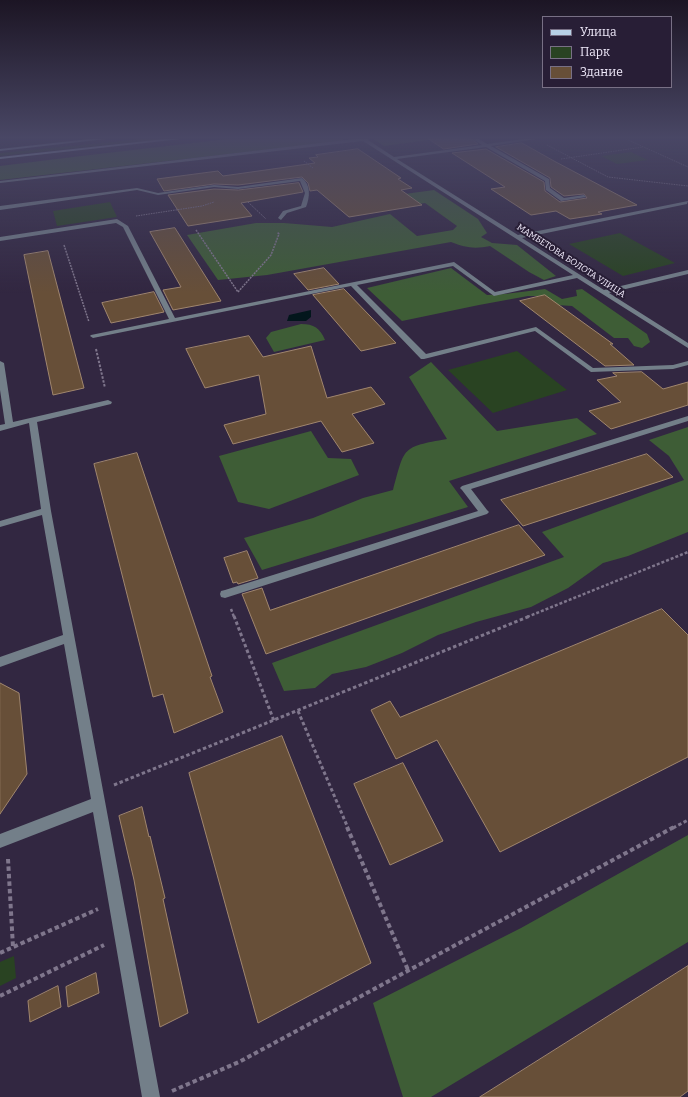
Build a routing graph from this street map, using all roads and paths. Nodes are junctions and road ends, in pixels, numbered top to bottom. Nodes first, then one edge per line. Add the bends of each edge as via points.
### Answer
1 (128, 190) edge
2 (142, 190) edge
3 (185, 190) edge
4 (308, 190) edge
5 (445, 190) edge
6 (550, 190) edge
7 (584, 196) dead end
8 (216, 201) dead end
9 (249, 202) dead end
10 (687, 202) dead end
11 (0, 208) edge
12 (281, 218) dead end
13 (117, 222) junction
14 (270, 224) dead end
15 (274, 229) dead end
16 (59, 230) junction
17 (196, 230) dead end
18 (518, 237) junction
19 (0, 239) edge
20 (688, 272) edge
21 (677, 274) junction
22 (578, 276) junction
23 (688, 280) edge
24 (353, 285) junction
25 (238, 292) junction
26 (604, 292) junction
27 (251, 305) junction
28 (173, 320) junction
29 (93, 336) junction
30 (688, 346) edge
31 (0, 362) edge
32 (688, 362) edge
33 (108, 402) joint
34 (688, 418) edge
35 (33, 420) junction
36 (9, 426) junction
37 (0, 428) edge
38 (46, 511) junction
39 (0, 524) edge
40 (688, 552) edge
41 (225, 594) joint
42 (69, 638) junction
43 (0, 662) edge
44 (298, 711) junction
45 (274, 721) junction
46 (98, 798) junction
47 (688, 820) edge
48 (3, 840) edge
49 (116, 901) junction
50 (123, 936) junction
51 (13, 946) junction
52 (0, 952) edge
53 (408, 970) junction
54 (0, 996) edge
55 (166, 1094) dead end
56 (151, 1097) edge

1 - 11 street
2 - 3 street via 158,194
4 - 12 street via 303,207 285,212
5 - 18 street, МАМБЕТОВА БОЛОТА УЛИЦА
6 - 7 street via 563,200
8 - 13 path via 202,206 144,214
9 - 14 path
10 - 18 street
13 - 16 street
13 - 28 street via 125,226 129,232
15 - 25 path via 279,234 271,255
16 - 19 street
16 - 29 path
17 - 25 path
18 - 22 street, МАМБЕТОВА БОЛОТА УЛИЦА
20 - 21 street
21 - 23 street
21 - 26 street
22 - 24 street via 494,294 454,264
22 - 26 street, МАМБЕТОВА БОЛОТА УЛИЦА
24 - 27 street
24 - 32 street via 424,357 536,329 591,370 673,367
25 - 27 path
26 - 30 street, МАМБЕТОВА БОЛОТА УЛИЦА
27 - 28 street
28 - 29 street
29 - 33 path
31 - 36 street
33 - 35 street
34 - 41 street via 464,488 484,512
35 - 36 street
35 - 38 street
36 - 37 street
38 - 39 street
38 - 42 street
40 - 44 path
41 - 45 path
42 - 43 street
42 - 46 street
44 - 45 path
44 - 53 path
45 - 46 path
46 - 48 street
46 - 49 street
47 - 53 path
48 - 51 path
49 - 50 street
49 - 51 path
50 - 54 path
50 - 56 street
51 - 52 path
53 - 55 path via 239,1062

